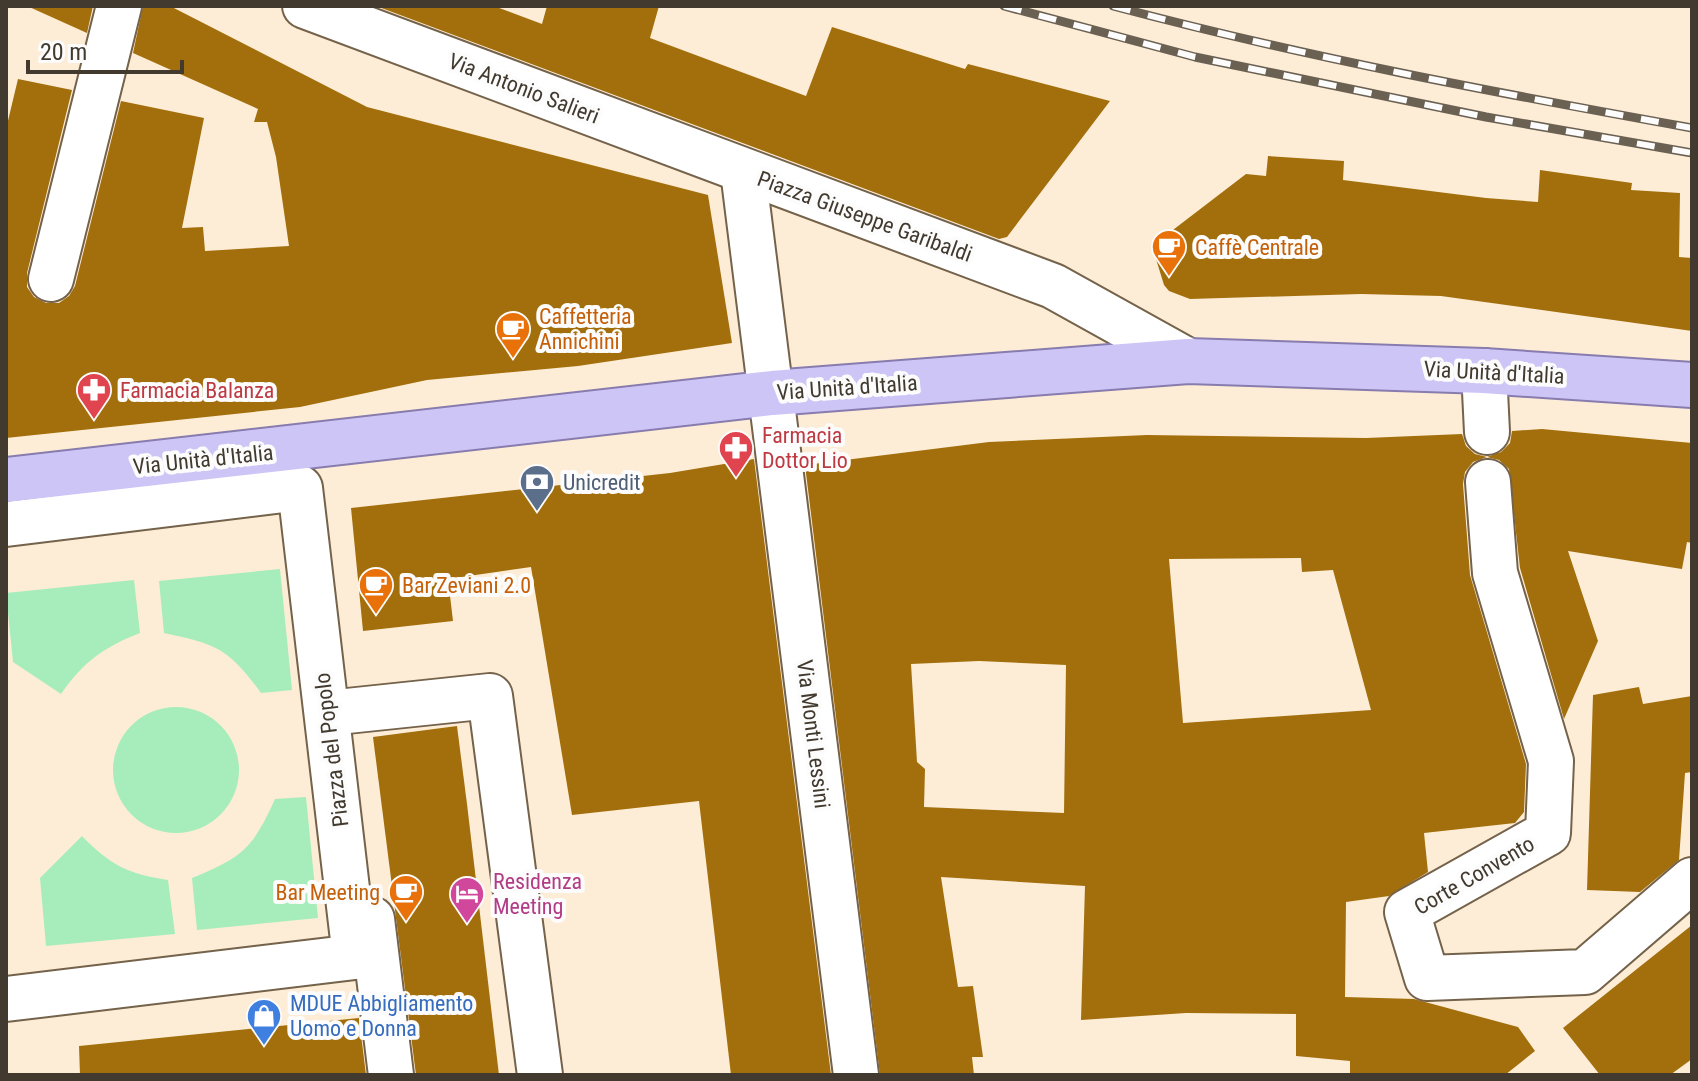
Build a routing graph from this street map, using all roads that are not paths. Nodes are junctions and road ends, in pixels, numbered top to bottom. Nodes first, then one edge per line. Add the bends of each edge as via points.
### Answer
1 (119, 6) edge
2 (305, 6) edge
3 (743, 171) junction
4 (51, 279) dead end
5 (1188, 361) junction
6 (1484, 371) junction
7 (1692, 385) edge
8 (772, 393) junction
9 (1487, 432) dead end
10 (311, 447) junction
11 (6, 480) edge
12 (1488, 482) dead end
13 (6, 524) edge
14 (347, 711) junction
15 (1692, 880) edge
16 (6, 999) edge
17 (391, 1075) edge
18 (540, 1075) edge
19 (856, 1075) edge

1 - 4 street
2 - 3 street, Via Antonio Salieri
3 - 5 street, Piazza Giuseppe Garibaldi via 1053,286
3 - 8 street, Piazza Giuseppe Garibaldi
5 - 6 main road, Via Unità d'Italia
5 - 8 main road, Via Unità d'Italia
6 - 7 main road, Via Unità d'Italia
6 - 9 street
8 - 10 main road, Via Unità d'Italia
8 - 19 street, Via Monti Lessini
10 - 11 main road, Via Unità d'Italia
10 - 14 street, Piazza del Popolo
12 - 15 street, Corte Convento via 1495,573 1551,761 1548,833 1407,912 1427,978 1585,972
13 - 16 street, Piazza del Popolo via 300,488 355,957
14 - 17 street, Piazza del Popolo
14 - 18 street via 490,696

